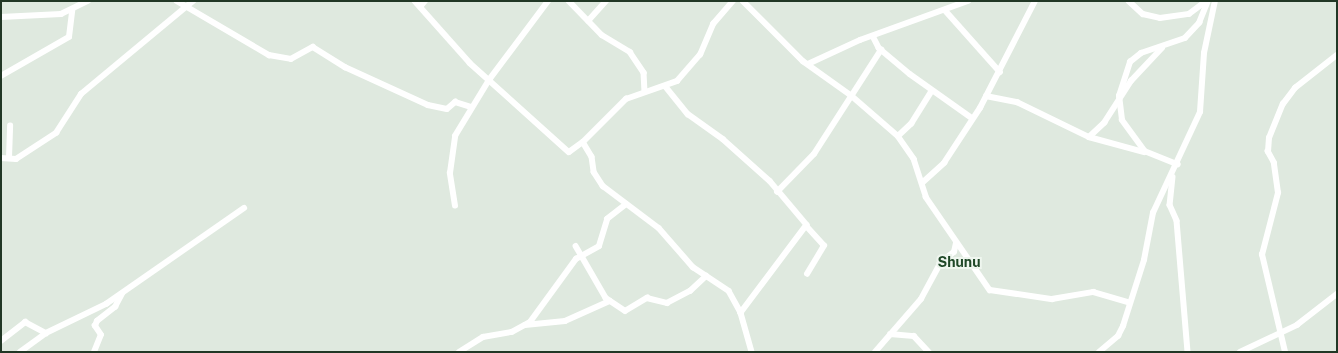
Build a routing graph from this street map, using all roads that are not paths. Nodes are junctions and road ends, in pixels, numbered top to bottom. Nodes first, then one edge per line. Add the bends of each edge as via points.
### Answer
1 (88, 1) edge
2 (177, 1) edge
3 (193, 1) edge
4 (415, 1) edge
5 (425, 1) edge
6 (548, 1) edge
7 (569, 1) edge
8 (606, 1) edge
9 (733, 1) edge
10 (743, 1) edge
11 (968, 1) edge
12 (1035, 1) edge
13 (1129, 1) edge
14 (1207, 1) edge
15 (1215, 1) edge
16 (187, 4) junction
17 (420, 7) junction
18 (72, 10) junction
19 (945, 10) junction
20 (1, 17) edge
21 (588, 22) junction
22 (873, 36) junction
23 (1163, 47) junction
24 (881, 50) junction
25 (1337, 55) edge
26 (808, 64) junction
27 (1000, 72) junction
28 (1, 76) edge
29 (489, 80) junction
30 (666, 87) junction
31 (645, 90) junction
32 (932, 91) junction
33 (852, 96) junction
34 (986, 96) junction
35 (1119, 96) junction
36 (471, 107) junction
37 (972, 118) junction
38 (10, 126) dead end
39 (898, 136) junction
40 (1089, 137) junction
41 (583, 142) junction
42 (1145, 152) junction
43 (1, 158) edge
44 (9, 158) junction
45 (1178, 165) junction
46 (1172, 176) junction
47 (922, 183) junction
48 (777, 192) junction
49 (626, 204) junction
50 (455, 206) dead end
51 (244, 208) dead end
52 (807, 227) junction
53 (956, 244) junction
54 (576, 246) dead end
55 (581, 255) junction
56 (807, 274) dead end
57 (706, 276) junction
58 (122, 293) junction
59 (1337, 294) edge
60 (610, 301) junction
61 (1129, 302) junction
62 (741, 313) junction
63 (525, 325) junction
64 (1282, 332) junction
65 (46, 333) junction
66 (890, 334) junction
67 (1, 341) edge
68 (20, 352) edge
69 (94, 352) edge
70 (459, 352) edge
71 (752, 352) edge
72 (875, 352) edge
73 (929, 352) edge
74 (1099, 352) edge
75 (1188, 352) edge
76 (1240, 352) edge
77 (1286, 352) edge

1 - 18 street
2 - 16 street
3 - 16 street
4 - 17 street
5 - 17 street
6 - 29 street
7 - 21 street
8 - 21 street
9 - 30 street via 713,24 690,68
10 - 26 street
11 - 19 street
12 - 27 street
13 - 14 street via 1144,14 1160,18 1189,14
14 - 23 street via 1192,32
15 - 45 street via 1204,53 1200,112
16 - 36 street via 269,55 292,59 313,46 345,67 428,105 447,109 455,102
16 - 44 street via 81,94 56,133 34,149
17 - 29 street
18 - 20 street via 38,17 27,14
18 - 28 street via 69,37
19 - 22 street
19 - 27 street
21 - 31 street via 630,52 644,73
22 - 24 street
22 - 26 street
23 - 35 street
23 - 35 street via 1141,53 1130,62
24 - 32 street
24 - 33 street
25 - 64 street via 1294,88 1283,104 1269,138 1268,152 1274,163 1278,193 1262,255
26 - 33 street
27 - 34 street
29 - 36 street
29 - 41 street via 565,150 573,151
30 - 31 street
30 - 48 street via 684,110 758,169
31 - 41 street via 619,104
32 - 37 street
32 - 39 street via 911,124
33 - 39 street
33 - 48 street via 814,154
34 - 37 street
34 - 40 street via 1017,102
35 - 40 street via 1104,123
35 - 42 street via 1122,120
36 - 50 street via 453,144 450,173
37 - 47 street via 941,167
38 - 44 street
39 - 47 street via 912,155
40 - 42 street
41 - 49 street via 598,179
42 - 45 street
43 - 44 street
45 - 46 street
46 - 61 street via 1153,213 1144,260
46 - 75 street via 1170,205 1177,221
47 - 53 street via 926,197
48 - 52 street
49 - 55 street via 607,219 599,246
49 - 57 street via 659,228 689,263
51 - 58 street
52 - 56 street via 824,248
52 - 62 street
53 - 61 street via 987,288 998,294 1052,299 1093,292
53 - 66 street via 954,252 941,262 921,299
54 - 55 street
55 - 60 street
55 - 63 street
57 - 60 street via 690,291 667,303 647,298 625,311
57 - 62 street via 727,288
58 - 65 street
58 - 69 street via 115,307 97,320 95,326 101,334
59 - 64 street
60 - 63 street via 566,322
61 - 74 street via 1118,336
62 - 71 street
63 - 70 street via 483,337
64 - 76 street
64 - 77 street
65 - 67 street via 25,322
65 - 68 street
66 - 72 street
66 - 73 street via 914,336

